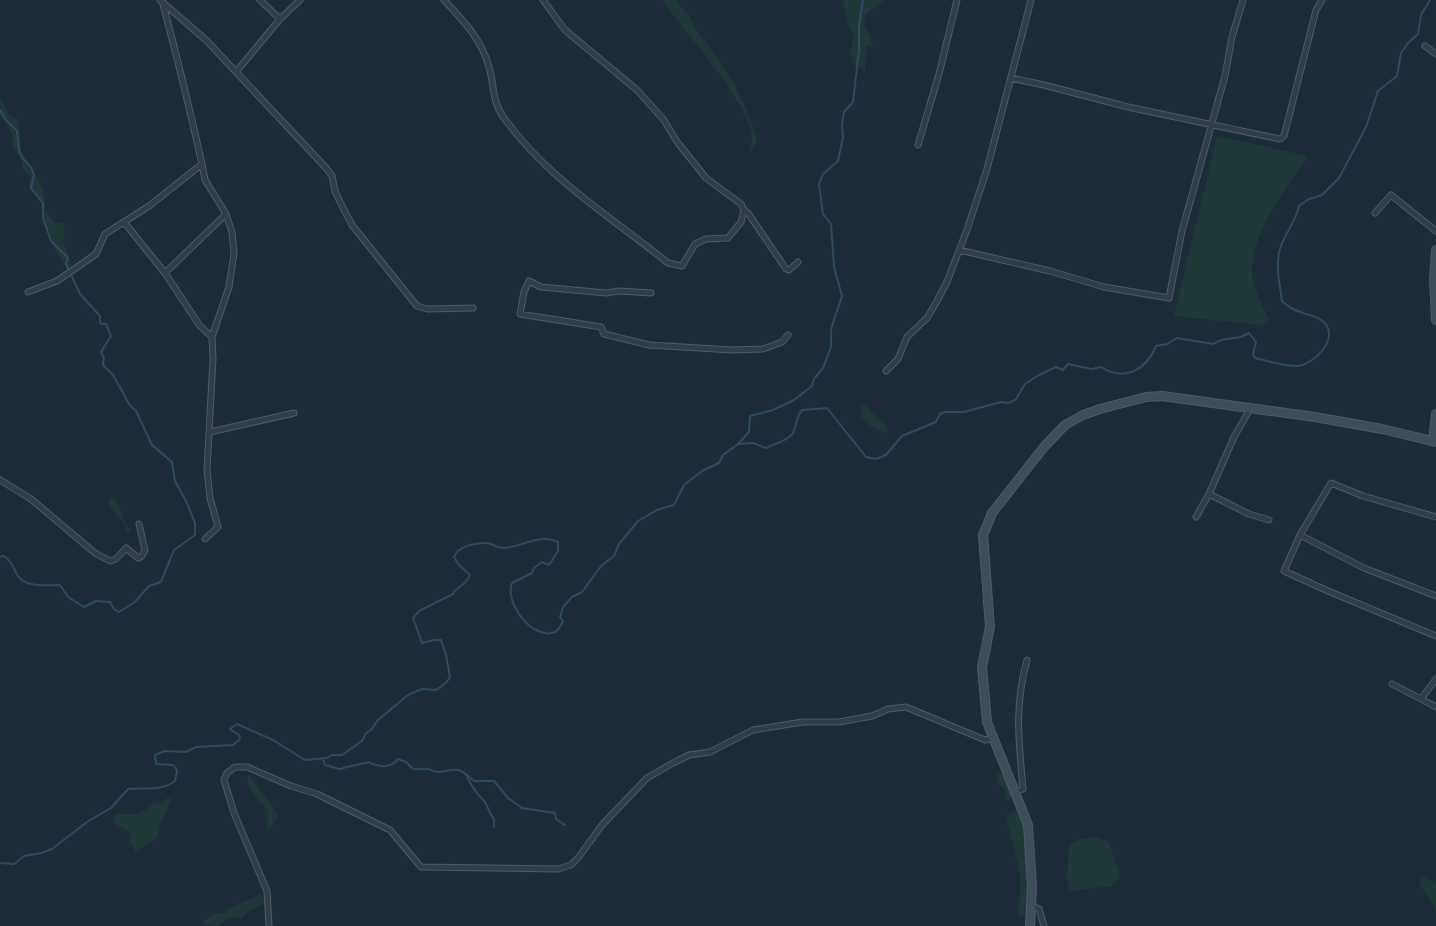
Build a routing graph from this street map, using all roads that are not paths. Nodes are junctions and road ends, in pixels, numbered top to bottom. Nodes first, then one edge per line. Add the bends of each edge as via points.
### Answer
1 (260, 0) edge
2 (300, 0) edge
3 (444, 0) edge
4 (543, 0) edge
5 (957, 0) edge
6 (1031, 0) edge
7 (1243, 0) edge
8 (1322, 0) edge
9 (161, 2) edge
10 (280, 19) junction
11 (1425, 46) dead end
12 (1436, 54) edge
13 (236, 72) junction
14 (1011, 78) junction
15 (1210, 125) junction
16 (918, 145) dead end
17 (202, 164) junction
18 (744, 210) junction
19 (1375, 213) dead end
20 (226, 214) junction
21 (124, 222) junction
22 (1436, 231) edge
23 (959, 250) junction
24 (1436, 250) edge
25 (798, 262) dead end
26 (165, 273) junction
27 (28, 292) dead end
28 (651, 293) dead end
29 (473, 308) dead end
30 (1436, 320) edge
31 (788, 335) dead end
32 (212, 337) junction
33 (886, 370) dead end
34 (1250, 409) junction
35 (294, 413) dead end
36 (1436, 414) edge
37 (210, 432) junction
38 (1434, 442) edge
39 (0, 480) edge
40 (1209, 494) junction
41 (1197, 516) dead end
42 (1436, 517) edge
43 (1269, 520) dead end
44 (139, 524) dead end
45 (1300, 535) junction
46 (205, 539) dead end
47 (1436, 596) edge
48 (1436, 636) edge
49 (1027, 660) dead end
50 (1436, 679) edge
51 (1392, 684) dead end
52 (1421, 699) junction
53 (1436, 707) edge
54 (993, 738) junction
55 (1016, 792) junction
56 (1032, 906) junction
57 (269, 926) edge
58 (1030, 926) edge
59 (1044, 926) edge

1 - 10 street
2 - 10 street
3 - 18 street via 485,54 501,113 542,163 668,263 682,266 695,244 728,238 736,231
4 - 18 street via 566,30 638,90 706,178
5 - 16 street
6 - 14 street
7 - 15 street
8 - 15 street via 1316,10 1284,136 1280,139
9 - 13 street
9 - 17 street
10 - 13 street
11 - 12 street
13 - 29 street via 327,169 352,225 417,306
14 - 15 street
14 - 23 street via 987,169
15 - 23 street via 1169,298 1104,288
17 - 20 street via 205,180
17 - 21 street
18 - 25 street via 786,269
19 - 22 street via 1391,195
20 - 26 street
20 - 32 street via 232,232 232,272
21 - 26 street
21 - 27 street via 105,234 96,254 62,278
23 - 33 street via 927,318 907,337 898,358
24 - 30 street
26 - 32 street via 200,326
28 - 31 street via 606,294 541,287 529,281 520,314 601,327 604,334 660,346 763,349 782,342
32 - 37 street
34 - 38 street via 1315,417
34 - 40 street
34 - 54 street via 1162,396 1083,415 1065,425 992,513 982,535 990,627 982,667 987,722
35 - 37 street
36 - 38 street
37 - 46 street via 207,470 218,527
39 - 44 street via 31,499 110,561 116,560 126,548 138,558 142,556 145,550
40 - 41 street
40 - 43 street
42 - 45 street via 1331,483
45 - 47 street via 1364,568
45 - 48 street via 1284,571
49 - 55 street via 1017,716 1023,789
50 - 52 street
51 - 52 street
52 - 53 street
54 - 55 street
54 - 57 street via 985,740 906,707 838,722 803,722 753,730 710,752 675,762 647,778 571,865 558,869 421,867 390,830 317,794 247,767 235,767 224,780 267,891
55 - 56 street via 1028,825
56 - 58 street
56 - 59 street via 1039,909

